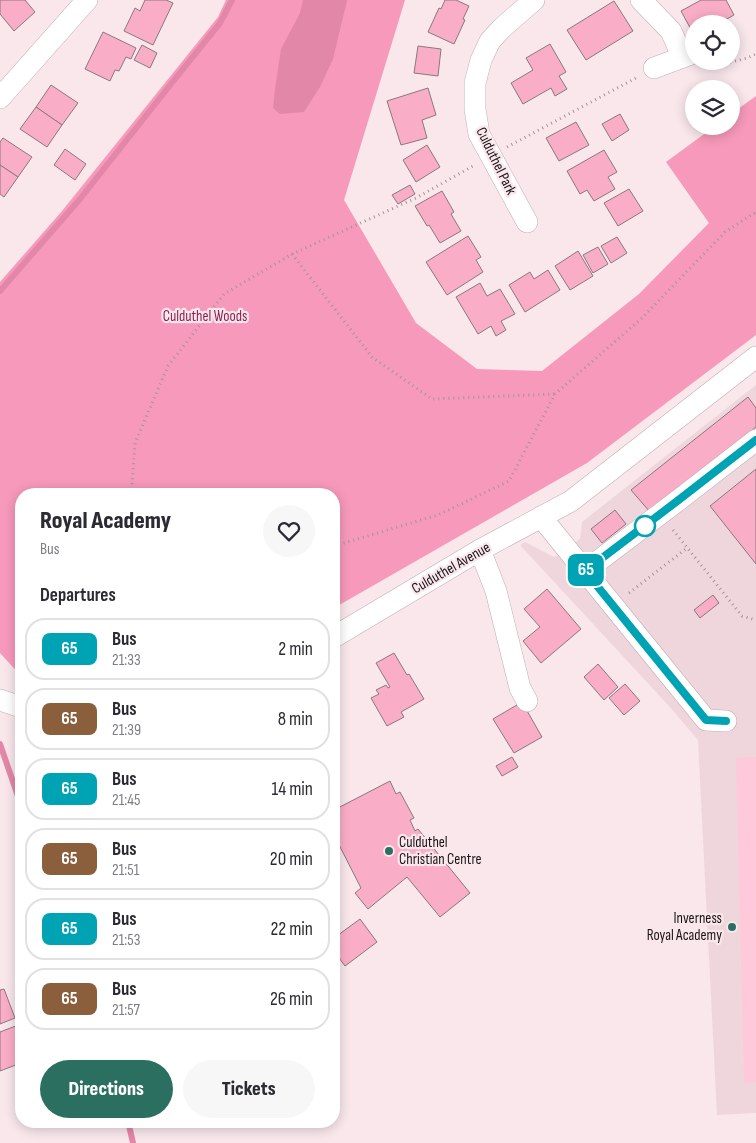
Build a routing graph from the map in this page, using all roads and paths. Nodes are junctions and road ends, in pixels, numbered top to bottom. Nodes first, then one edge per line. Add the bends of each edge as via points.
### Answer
1 (87, 0) edge
2 (534, 0) edge
3 (641, 0) edge
4 (685, 50) edge
5 (756, 54) edge
6 (685, 55) edge
7 (740, 60) edge
8 (654, 68) joint
9 (0, 98) edge
10 (491, 155) junction
11 (756, 212) edge
12 (527, 222) dead end
13 (292, 254) junction
14 (756, 357) edge
15 (555, 394) junction
16 (756, 440) edge
17 (131, 488) edge
18 (660, 514) junction
19 (542, 517) junction
20 (340, 544) edge
21 (687, 548) junction
22 (480, 550) junction
23 (585, 571) junction
24 (623, 598) dead end
25 (756, 620) edge
26 (340, 633) edge
27 (0, 700) edge
28 (527, 700) dead end
29 (15, 705) edge
30 (726, 721) dead end

1 - 9 street
2 - 10 street, Culduthel Park via 490,41 481,60 475,82 475,109 479,134
3 - 4 street via 671,30
5 - 7 path
6 - 8 street
8 - 10 path
10 - 12 street, Culduthel Park
10 - 13 path via 416,198
11 - 15 path via 725,232 642,318
13 - 15 path via 372,357 432,399
13 - 17 path via 224,294 168,366 135,443
14 - 19 street, Culduthel Avenue via 571,502
15 - 20 path via 508,481 438,515
16 - 18 street
18 - 21 path
18 - 23 street
19 - 22 street, Culduthel Avenue
19 - 23 street
21 - 24 path
21 - 25 path via 742,616
22 - 26 street, Culduthel Avenue
22 - 28 street via 496,591 520,688
23 - 30 street via 706,720
27 - 29 street

